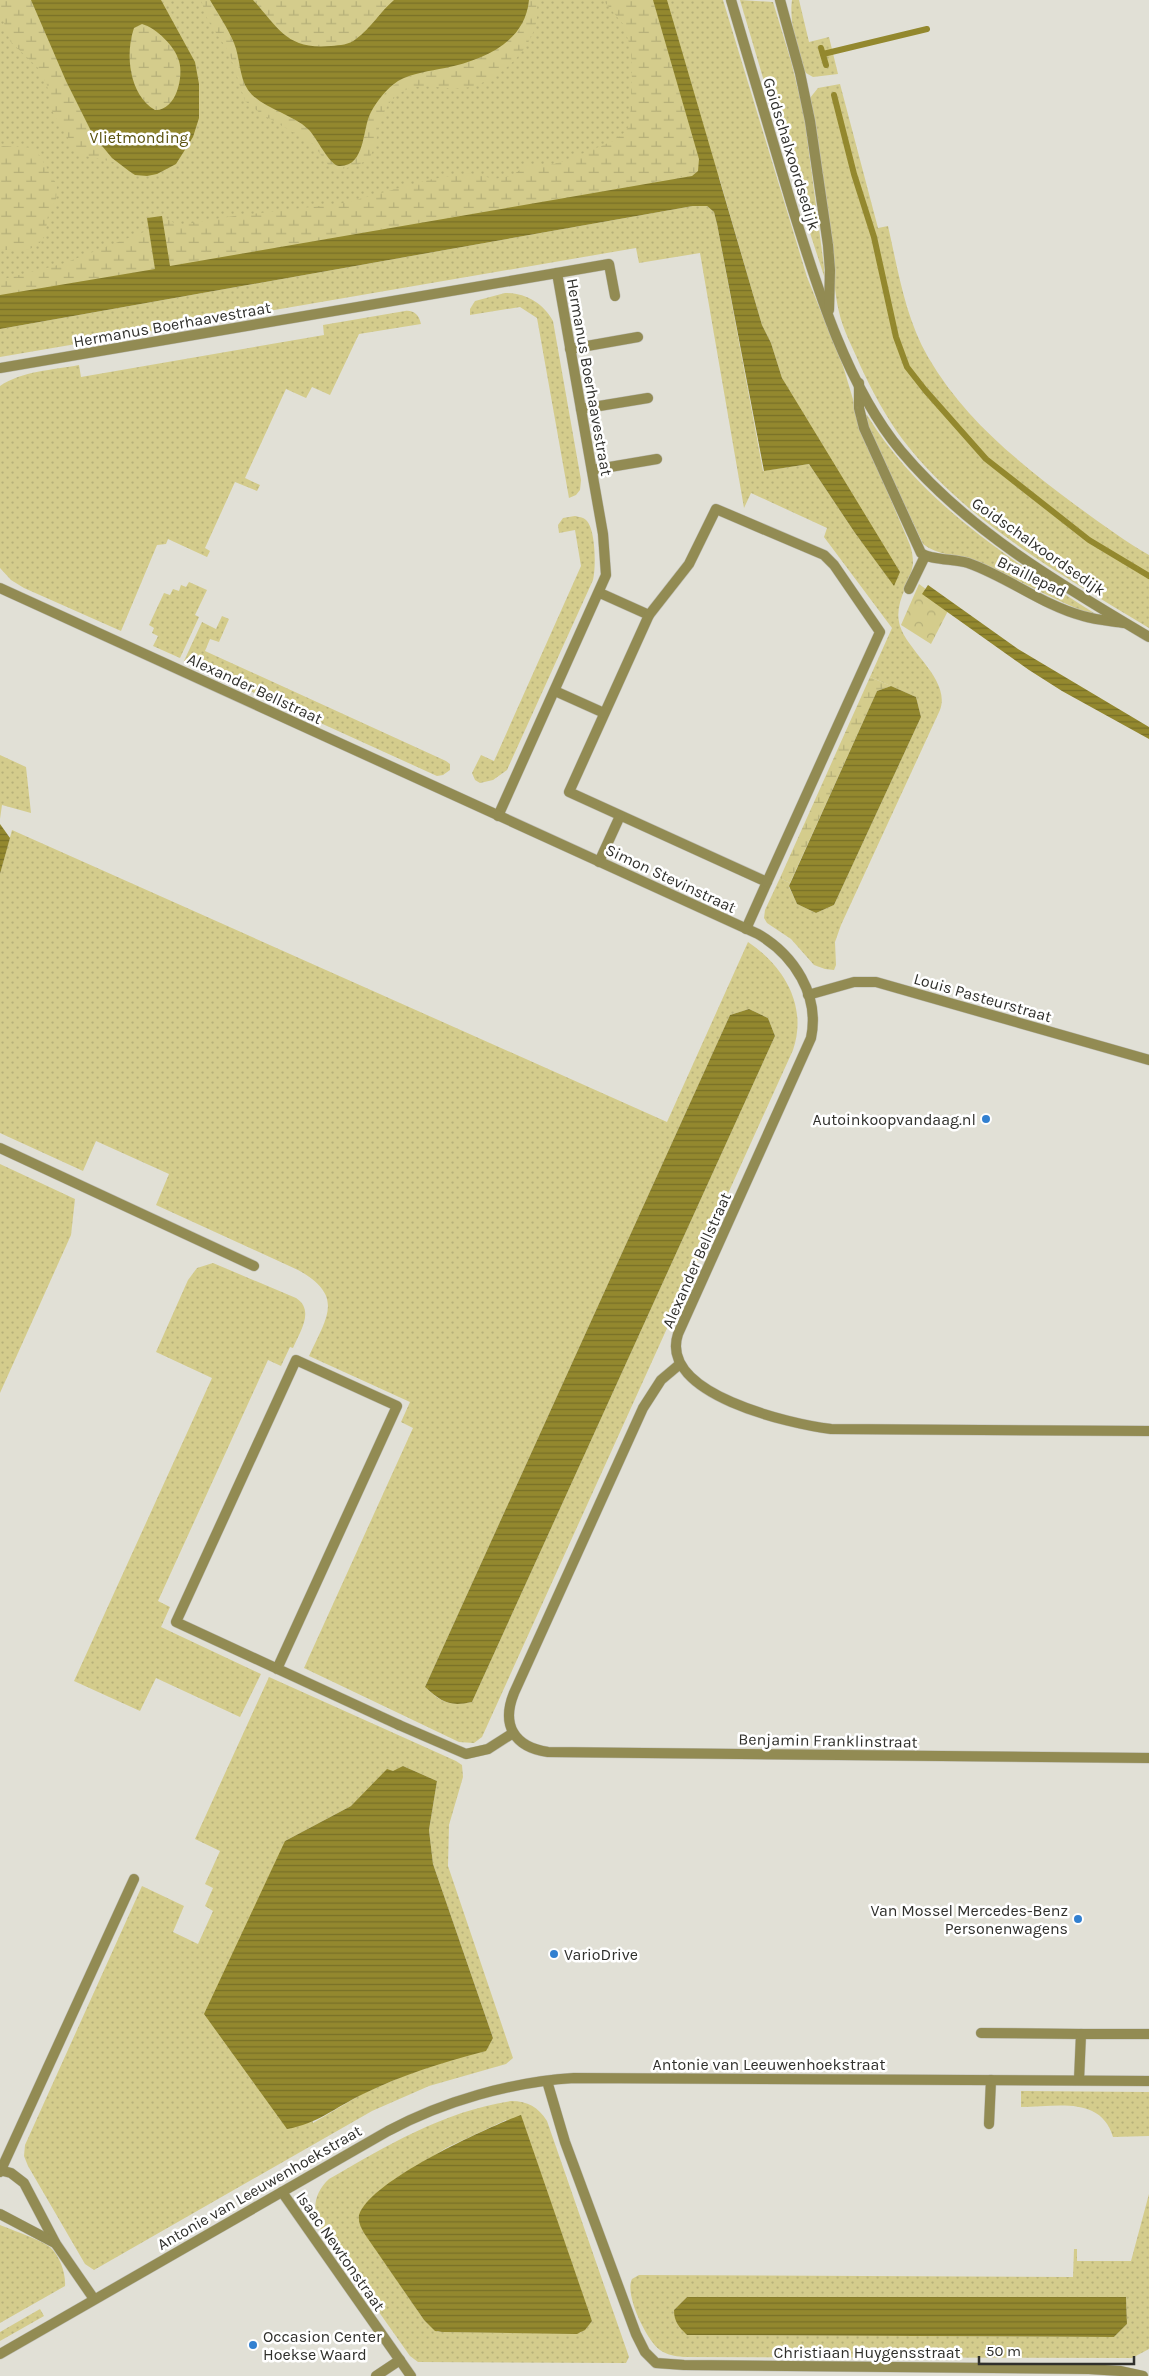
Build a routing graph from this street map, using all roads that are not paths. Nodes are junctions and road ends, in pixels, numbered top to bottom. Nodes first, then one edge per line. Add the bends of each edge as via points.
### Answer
1 (731, 0) edge
2 (780, 0) edge
3 (557, 273) junction
4 (615, 296) dead end
5 (829, 316) junction
6 (638, 337) dead end
7 (570, 349) junction
8 (0, 368) edge
9 (859, 383) junction
10 (648, 398) dead end
11 (581, 409) junction
12 (657, 459) dead end
13 (592, 470) junction
14 (925, 556) junction
15 (0, 588) edge
16 (909, 588) dead end
17 (600, 592) junction
18 (649, 615) junction
19 (1125, 623) junction
20 (1149, 637) edge
21 (555, 691) junction
22 (604, 713) junction
23 (498, 816) junction
24 (620, 816) junction
25 (599, 862) junction
26 (767, 882) junction
27 (746, 929) junction
28 (808, 995) junction
29 (1149, 1060) edge
30 (0, 1148) edge
31 (254, 1266) dead end
32 (680, 1364) junction
33 (1149, 1432) edge
34 (277, 1669) junction
35 (513, 1733) junction
36 (1149, 1758) edge
37 (134, 1879) dead end
38 (981, 2033) dead end
39 (1080, 2034) junction
40 (1149, 2034) edge
41 (991, 2080) junction
42 (1079, 2080) junction
43 (547, 2081) junction
44 (1149, 2081) edge
45 (989, 2124) dead end
46 (0, 2171) edge
47 (282, 2192) junction
48 (0, 2214) edge
49 (56, 2244) junction
50 (94, 2299) junction
51 (0, 2354) edge
52 (400, 2360) junction
53 (376, 2376) edge
54 (411, 2376) edge
55 (1143, 2376) edge

1 - 5 street, Goidschalxoordsedijk
2 - 5 street, Goidschalxoordsedijk via 810,121 828,245
3 - 4 street via 609,264
3 - 7 street, Hermanus Boerhaavestraat
3 - 8 street, Hermanus Boerhaavestraat
5 - 9 street, Goidschalxoordsedijk
6 - 7 street
7 - 11 street, Hermanus Boerhaavestraat
9 - 14 street via 864,428 913,539
9 - 19 street, Goidschalxoordsedijk via 899,449 939,492 1020,555
10 - 11 street
11 - 13 street, Hermanus Boerhaavestraat
12 - 13 street
13 - 17 street, Hermanus Boerhaavestraat via 606,564
14 - 16 street
14 - 19 street, Braillepad via 975,566 1084,617
15 - 23 street, Alexander Bellstraat
17 - 18 street
17 - 21 street, Hermanus Boerhaavestraat
18 - 22 street
18 - 26 street via 689,564 716,509 824,555 880,632
19 - 20 street, Goidschalxoordsedijk
21 - 22 street
21 - 23 street, Hermanus Boerhaavestraat
22 - 24 street via 569,792
23 - 25 street, Simon Stevinstraat
24 - 25 street
24 - 26 street
25 - 27 street, Simon Stevinstraat
26 - 27 street
27 - 28 street, Simon Stevinstraat via 783,951 800,974
28 - 29 street, Louis Pasteurstraat via 854,982 876,982
28 - 32 street, Alexander Bellstraat via 812,1024 809,1044 678,1334 676,1348
30 - 31 street
32 - 33 street via 698,1384 742,1406 820,1428
32 - 35 street via 665,1375 647,1400 590,1524 510,1702 508,1716
34 - 34 street via 176,1622 296,1360 397,1406
34 - 35 street via 466,1754 482,1752
35 - 36 street, Benjamin Franklinstraat via 528,1747 548,1752
37 - 46 street
38 - 39 street
39 - 40 street
39 - 42 street
41 - 42 street, Antonie van Leeuwenhoekstraat
41 - 43 street, Antonie van Leeuwenhoekstraat via 590,2078
41 - 45 street
42 - 44 street, Antonie van Leeuwenhoekstraat
43 - 47 street, Antonie van Leeuwenhoekstraat via 489,2093 414,2117
43 - 55 street, Christiaan Huygensstraat via 565,2142 626,2309 651,2359 667,2365 1102,2369
46 - 49 street via 11,2173 24,2183
47 - 50 street, Antonie van Leeuwenhoekstraat
47 - 52 street, Isaac Newtonstraat
48 - 49 street
49 - 50 street
50 - 51 street, Antonie van Leeuwenhoekstraat
52 - 53 street
52 - 54 street, Isaac Newtonstraat

